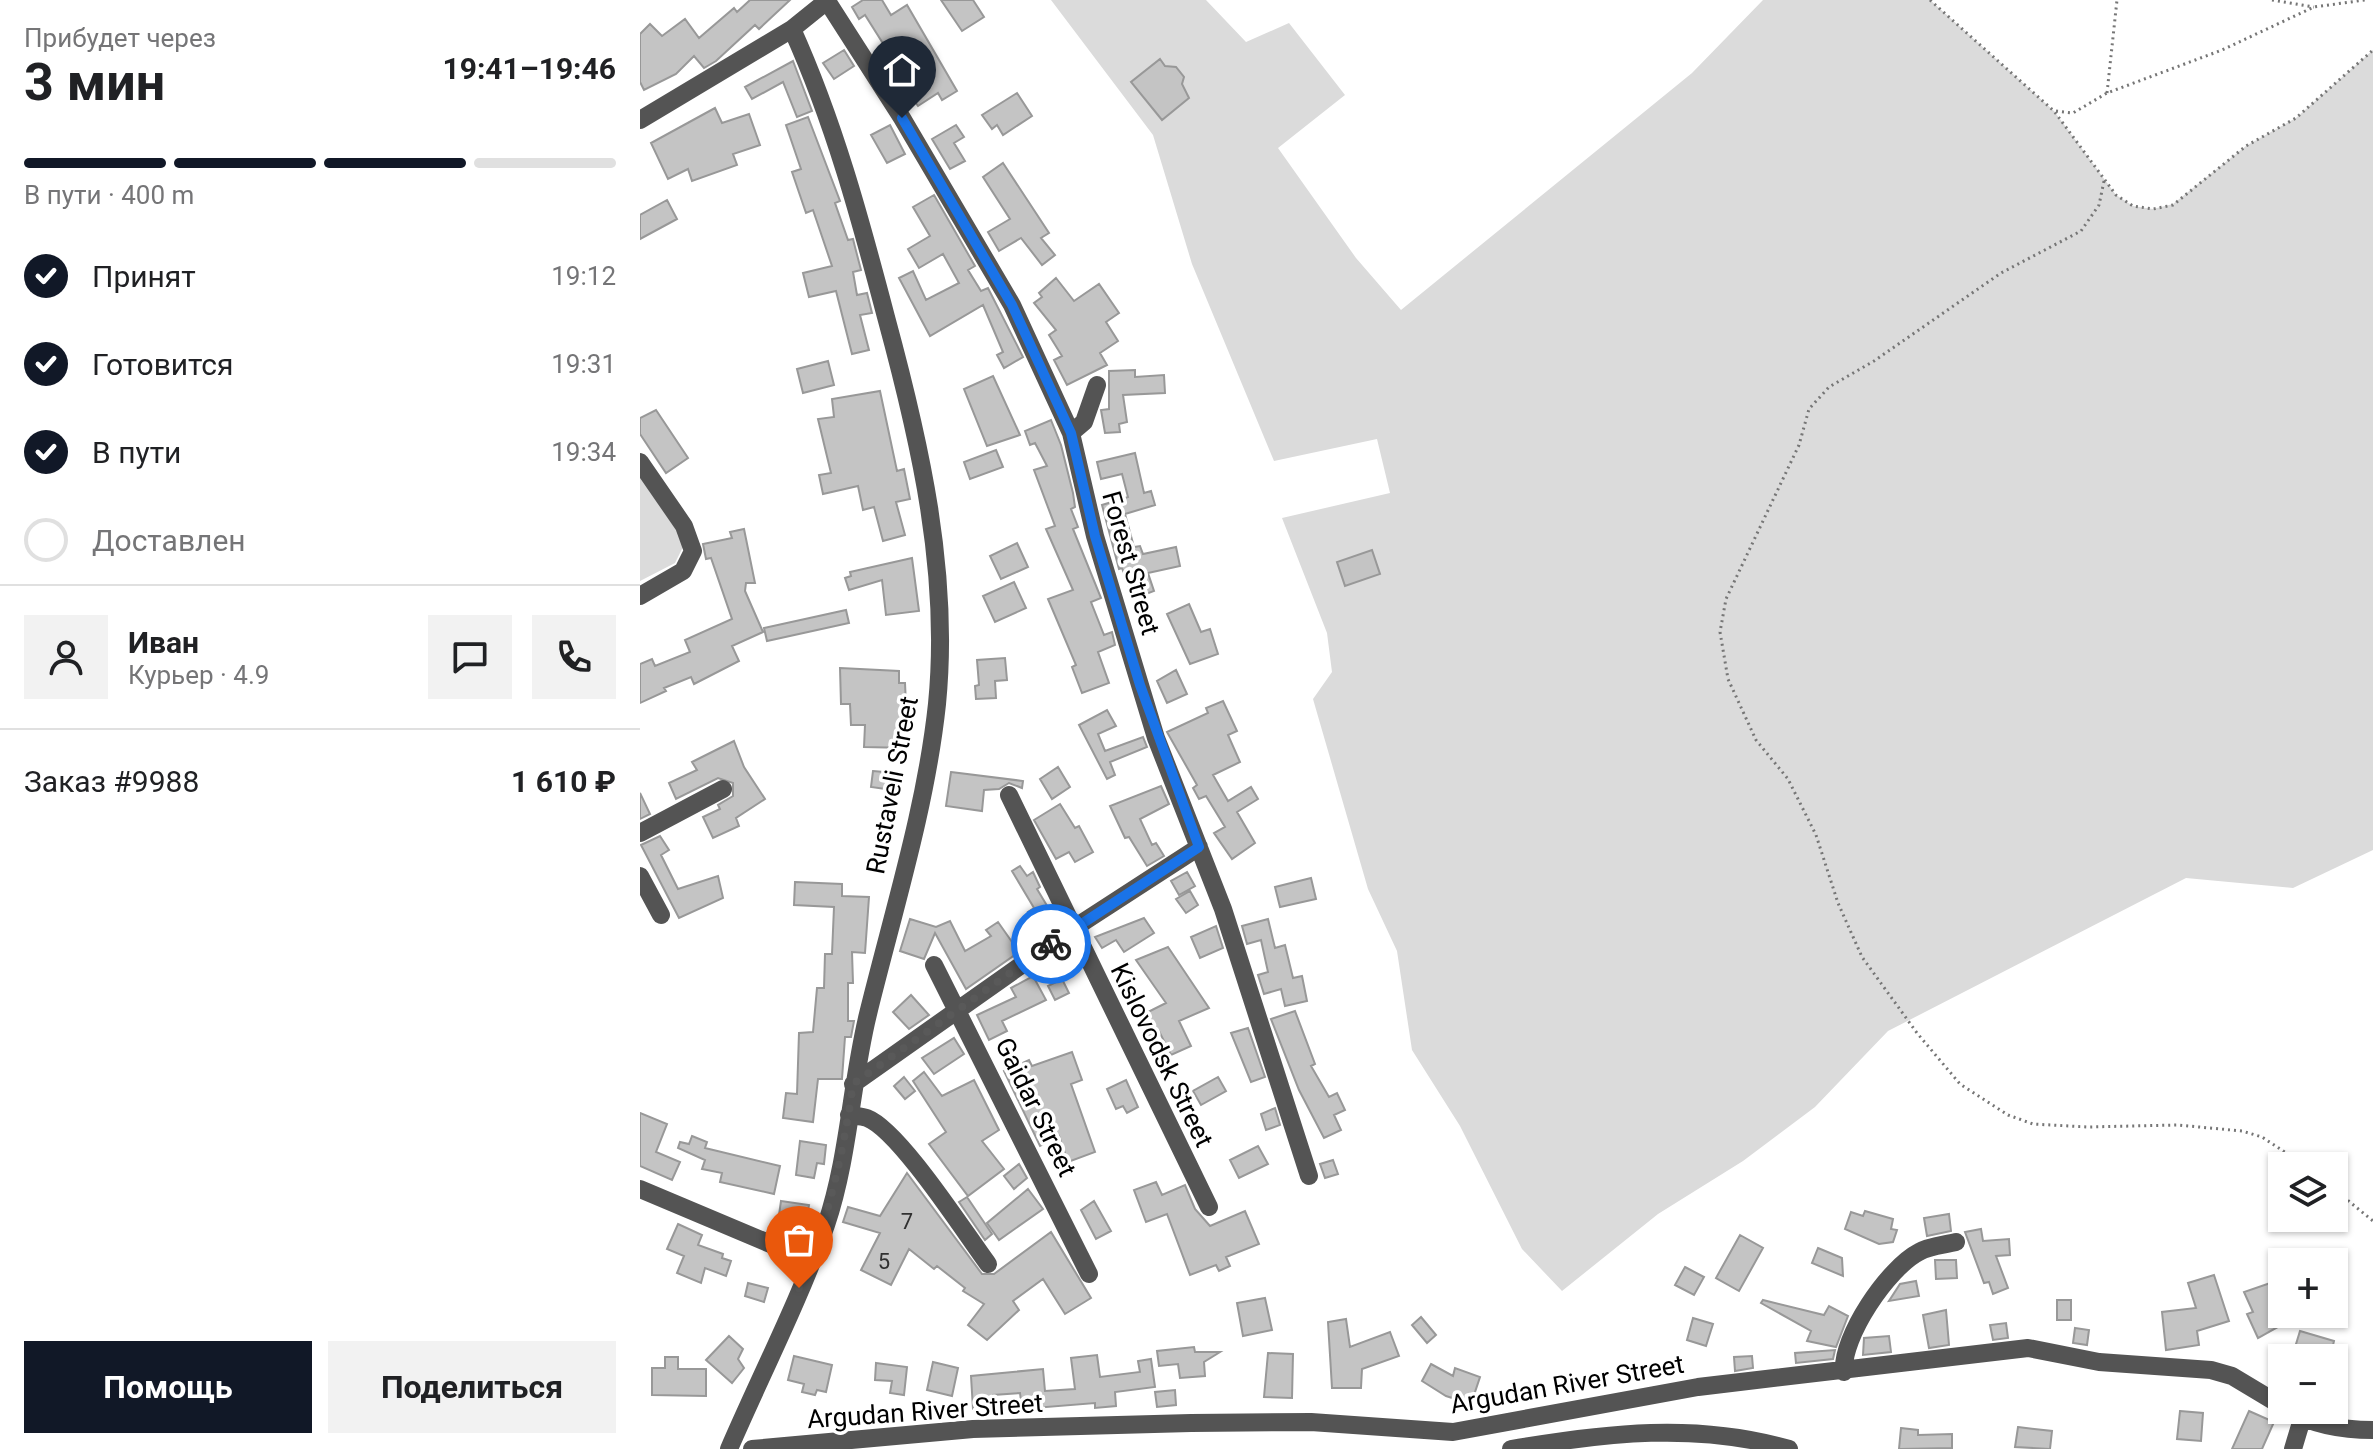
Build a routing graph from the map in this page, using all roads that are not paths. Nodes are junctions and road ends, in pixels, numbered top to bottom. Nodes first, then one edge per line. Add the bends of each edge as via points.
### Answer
1 (828, 0) edge
2 (792, 29) junction
3 (640, 120) edge
4 (1097, 385) dead end
5 (1071, 433) junction
6 (640, 462) edge
7 (640, 596) edge
8 (723, 789) dead end
9 (1009, 795) dead end
10 (640, 833) edge
11 (1199, 847) junction
12 (640, 876) edge
13 (661, 915) dead end
14 (1071, 930) junction
15 (934, 965) dead end
16 (958, 1007) junction
17 (853, 1084) junction
18 (849, 1115) junction
19 (1309, 1176) dead end
20 (640, 1189) edge
21 (1209, 1207) dead end
22 (1956, 1242) dead end
23 (811, 1261) junction
24 (988, 1264) dead end
25 (1089, 1274) dead end
26 (1844, 1372) junction
27 (2268, 1398) edge
28 (2294, 1424) edge
29 (2324, 1424) edge
30 (2373, 1430) edge
31 (1455, 1440) edge
32 (729, 1449) edge
33 (752, 1449) edge
34 (1511, 1449) edge
35 (1789, 1449) edge
36 (2293, 1449) edge

1 - 2 street
1 - 5 street, Forest Street via 1012,305
2 - 3 street
2 - 17 street, Rustaveli Street via 825,105 860,213 911,406 939,610 937,702 926,774
4 - 5 street via 1084,422
5 - 11 street, Forest Street via 1095,536 1151,723
6 - 7 street via 684,526 693,551 683,571
8 - 10 street
9 - 14 street, Kislovodsk Street
11 - 14 street
11 - 19 street, Forest Street
12 - 13 street
14 - 16 street
14 - 21 street, Kislovodsk Street
15 - 16 street, Gaidar Street
16 - 17 street
16 - 25 street, Gaidar Street
17 - 18 street, Rustaveli Street
18 - 23 street, Rustaveli Street via 827,1222
18 - 24 street via 867,1117 889,1133
20 - 23 street
22 - 26 street via 1920,1251 1895,1271 1846,1349
23 - 32 street, Rustaveli Street
26 - 27 street, Argudan River Street via 2028,1348 2099,1362 2211,1370
26 - 31 street, Argudan River Street via 1698,1387
28 - 36 street
29 - 30 street
31 - 33 street, Argudan River Street via 1311,1422 1219,1422 973,1429
34 - 35 street via 1665,1431 1737,1436

